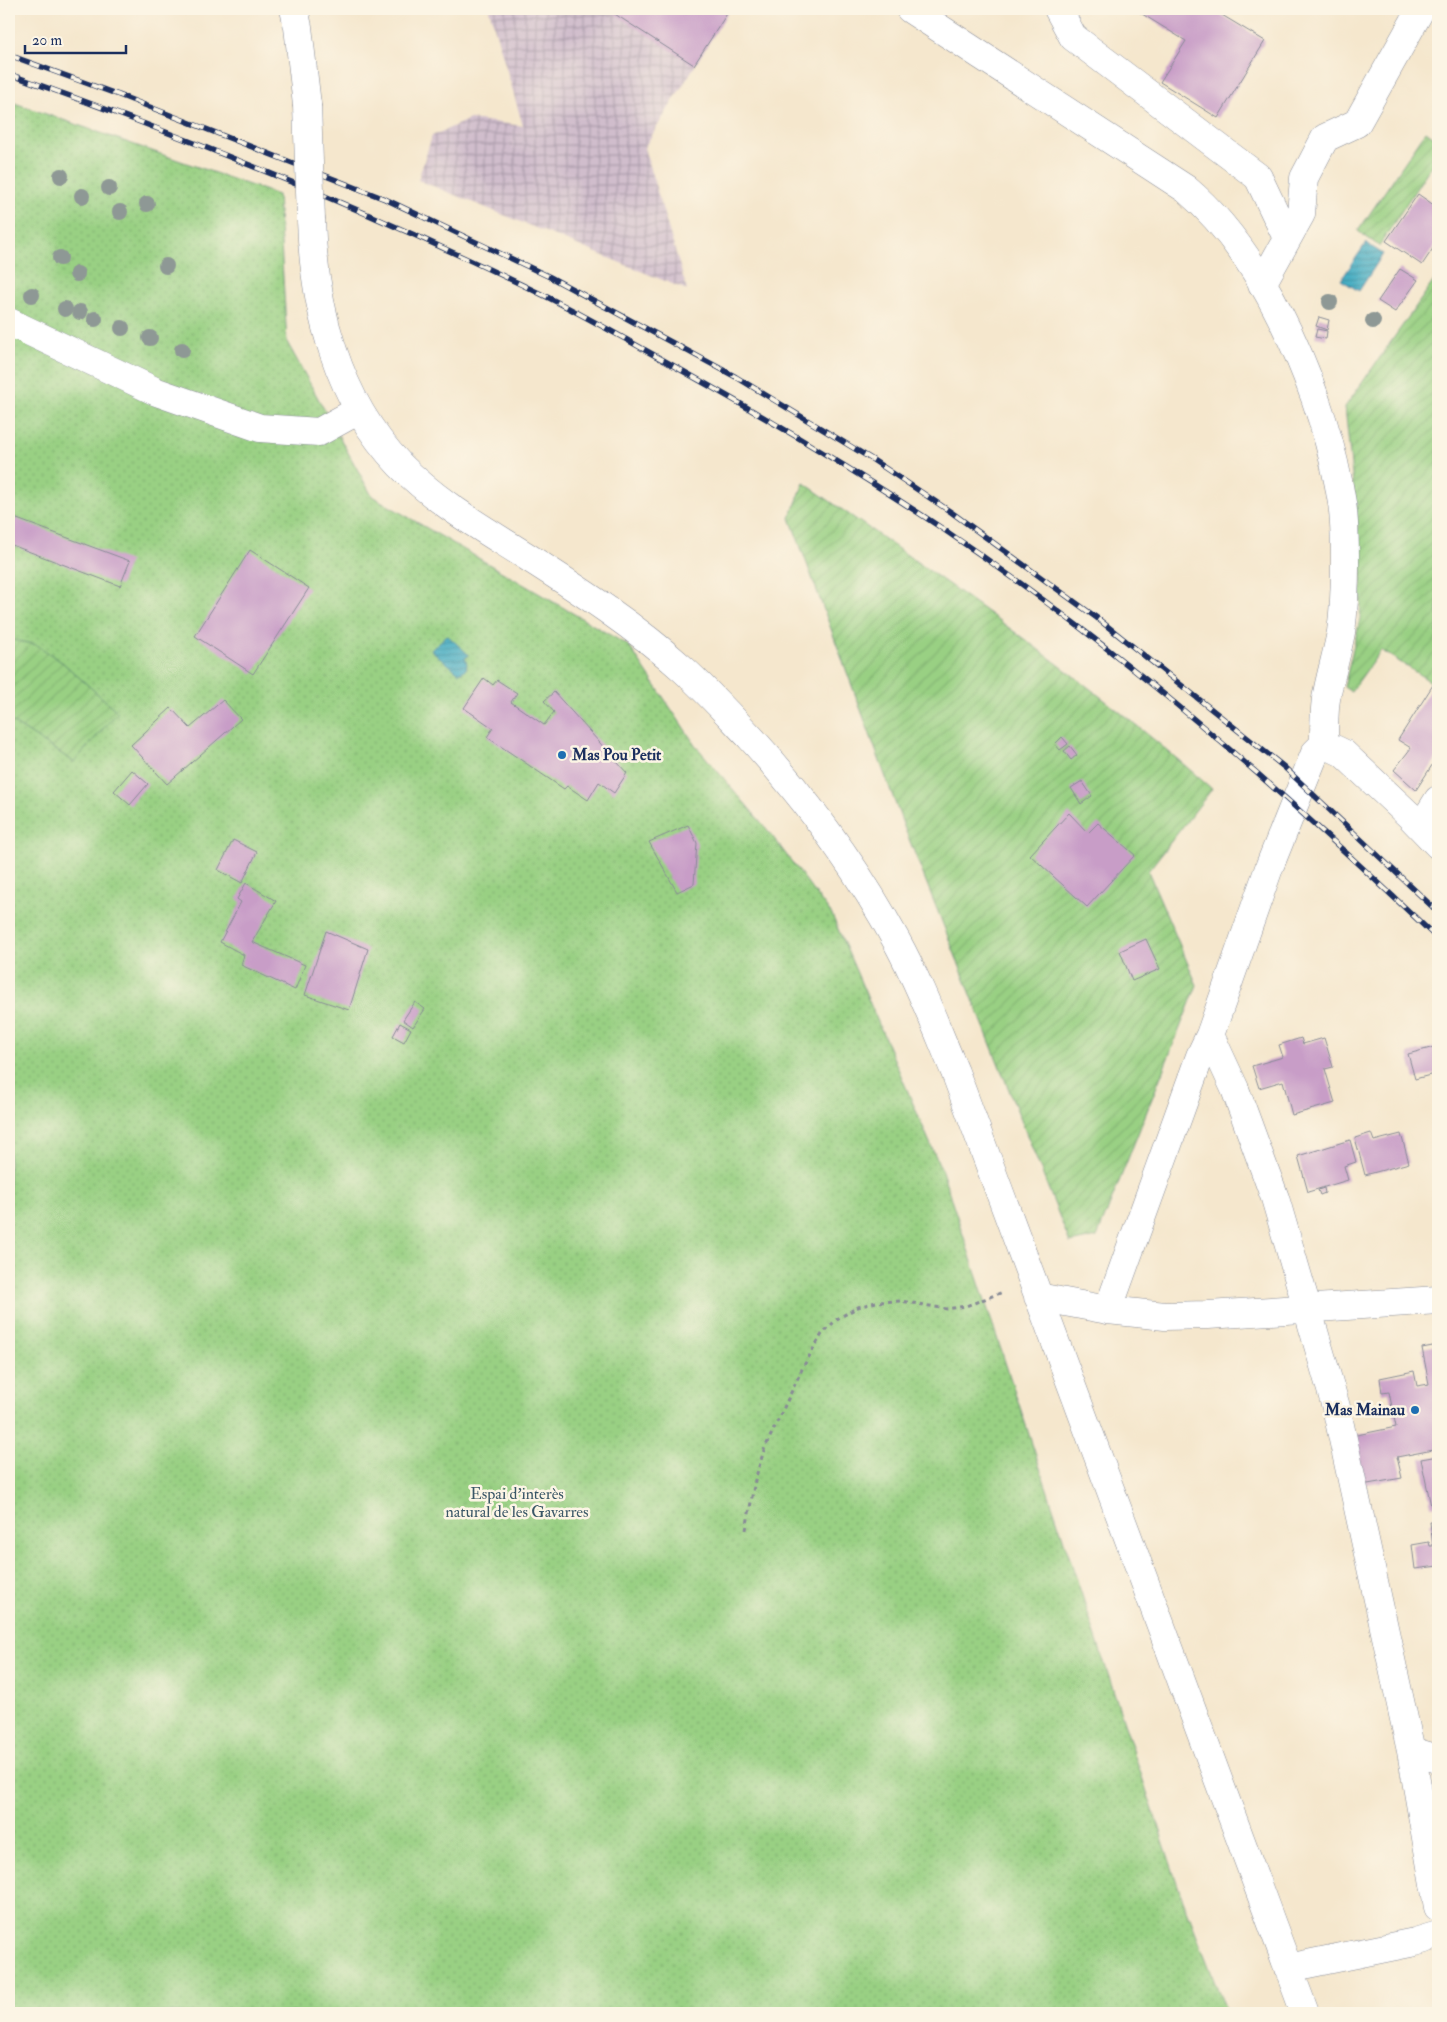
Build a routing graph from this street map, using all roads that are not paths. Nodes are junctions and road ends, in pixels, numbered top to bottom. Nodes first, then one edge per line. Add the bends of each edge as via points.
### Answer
1 (294, 9) edge
2 (910, 9) edge
3 (1058, 9) edge
4 (1421, 9) edge
5 (1288, 238) junction
6 (1262, 284) junction
7 (12, 325) edge
8 (359, 410) junction
9 (1324, 744) junction
10 (1438, 800) edge
11 (1430, 836) edge
12 (1210, 1035) junction
13 (1038, 1297) junction
14 (1438, 1300) edge
15 (1308, 1309) junction
16 (1108, 1310) junction
17 (1411, 1752) junction
18 (1438, 1759) edge
19 (1438, 1907) edge
20 (1438, 1935) edge
21 (1288, 1968) junction
22 (1305, 2013) edge

1 - 8 street, bridge via 307,105 312,256 330,346
2 - 6 street via 1186,189 1223,228
3 - 5 street via 1073,37 1258,177
4 - 5 street via 1357,123 1325,138 1304,178 1301,214
5 - 6 street
6 - 9 street via 1294,346 1320,412 1342,504 1345,565 1341,632 1326,700
7 - 8 street via 157,392 260,428 319,432
8 - 13 street via 399,464 428,490 461,515 584,593 684,670 782,773 820,820 864,884 897,941 922,995 958,1081
9 - 11 street via 1343,753
9 - 12 street via 1314,753 1270,865
10 - 11 street
12 - 15 street via 1235,1089 1275,1198
12 - 16 street
13 - 16 street
13 - 21 street
14 - 15 street
15 - 16 street via 1165,1316
15 - 17 street via 1336,1407
17 - 18 street
17 - 19 street
20 - 21 street
21 - 22 street

